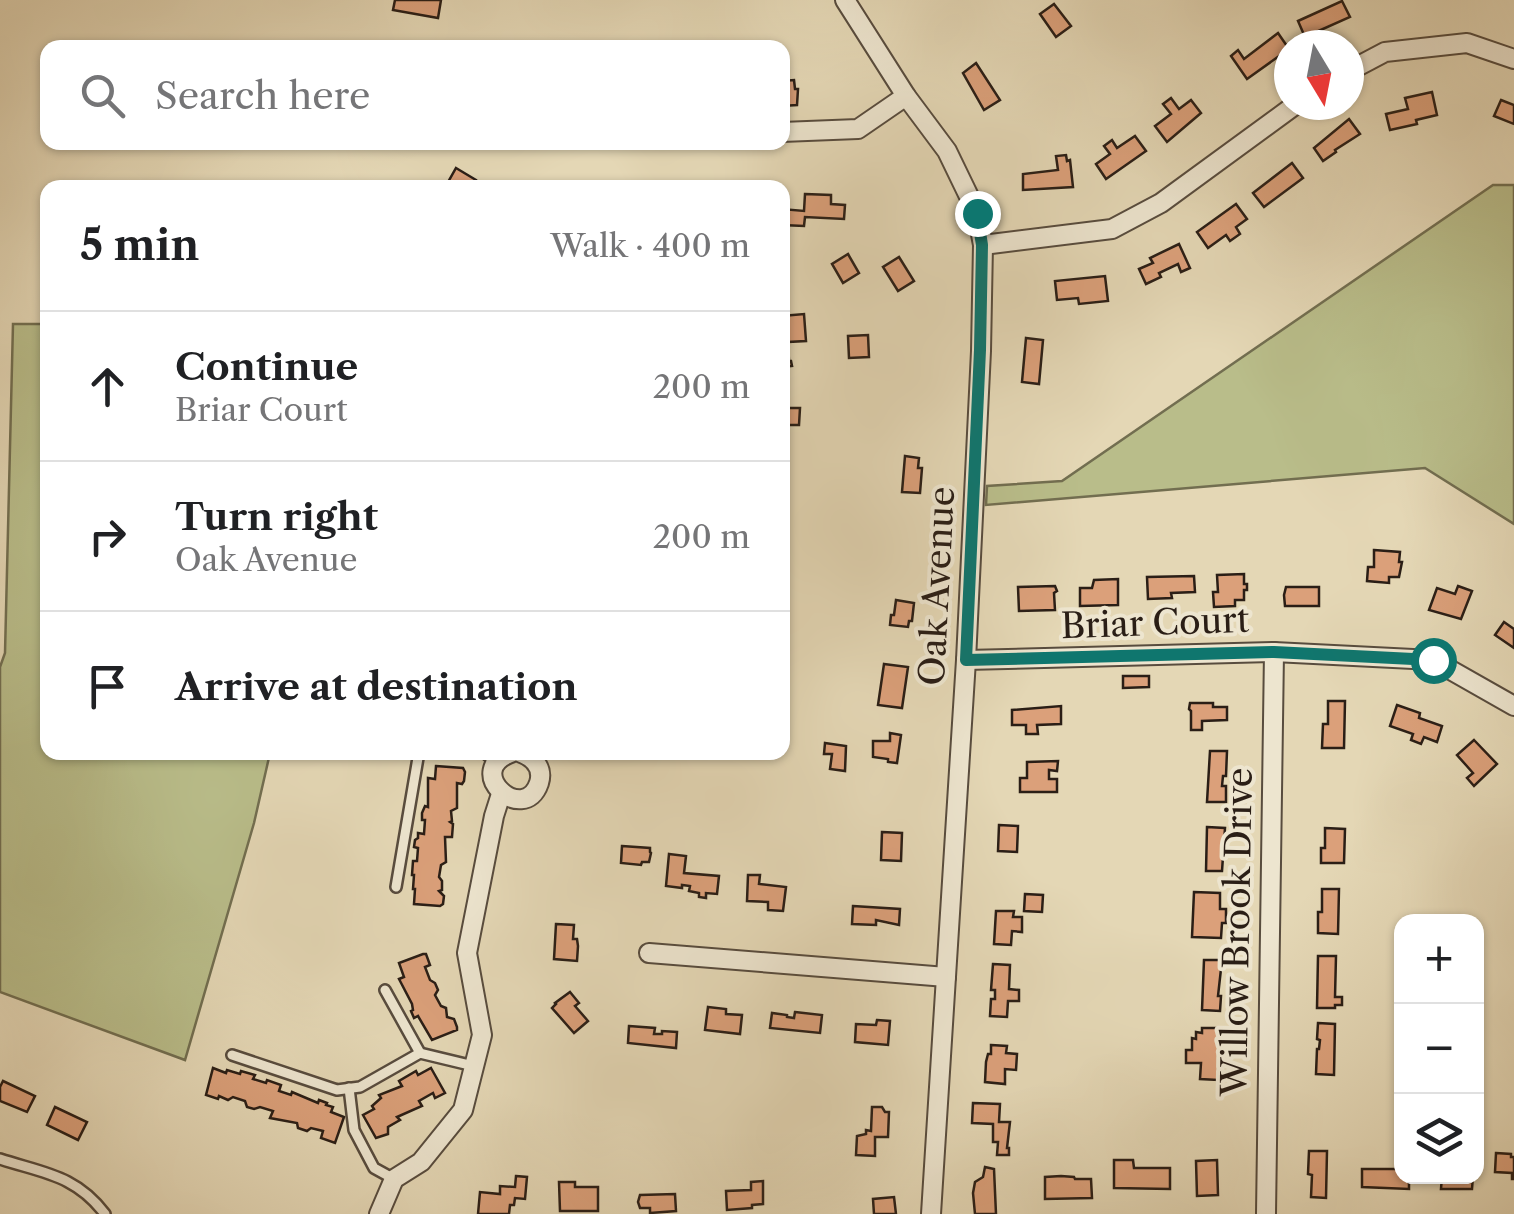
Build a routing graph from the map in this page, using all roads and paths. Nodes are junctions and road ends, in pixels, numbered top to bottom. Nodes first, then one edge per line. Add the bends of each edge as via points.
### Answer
1 (844, 0) edge
2 (1514, 59) edge
3 (1364, 63) edge
4 (906, 96) junction
5 (1274, 120) edge
6 (790, 132) edge
7 (982, 245) junction
8 (1274, 652) junction
9 (966, 660) junction
10 (1514, 706) edge
11 (418, 760) edge
12 (493, 760) edge
13 (498, 760) edge
14 (531, 760) edge
15 (496, 763) junction
16 (501, 794) junction
17 (396, 887) dead end
18 (649, 952) dead end
19 (946, 977) junction
20 (385, 990) dead end
21 (420, 1052) junction
22 (232, 1055) dead end
23 (474, 1066) junction
24 (349, 1088) junction
25 (0, 1159) edge
26 (394, 1179) junction
27 (105, 1214) edge
28 (379, 1214) edge
29 (931, 1214) edge
30 (1266, 1214) edge

1 - 4 street, Oak Avenue
2 - 3 street via 1466,44 1384,52
4 - 6 street via 858,130
4 - 7 street, Oak Avenue via 947,151 977,213
5 - 7 street via 1161,203 1112,229
7 - 9 street, Oak Avenue
8 - 9 street, Briar Court
8 - 10 street, Briar Court via 1433,660
8 - 30 street, Willow Brook Drive
9 - 19 street, Oak Avenue
11 - 17 lane
12 - 15 lane
13 - 15 street
14 - 16 street via 540,776 535,790 523,798
15 - 16 street via 492,776
16 - 23 street via 467,954 482,1035
18 - 19 street
19 - 29 street, Oak Avenue
20 - 21 lane
21 - 23 lane
21 - 24 lane
22 - 24 lane via 337,1090
23 - 26 street via 462,1110 421,1162
24 - 26 lane via 354,1130 374,1168
25 - 27 lane via 82,1188
26 - 28 street

